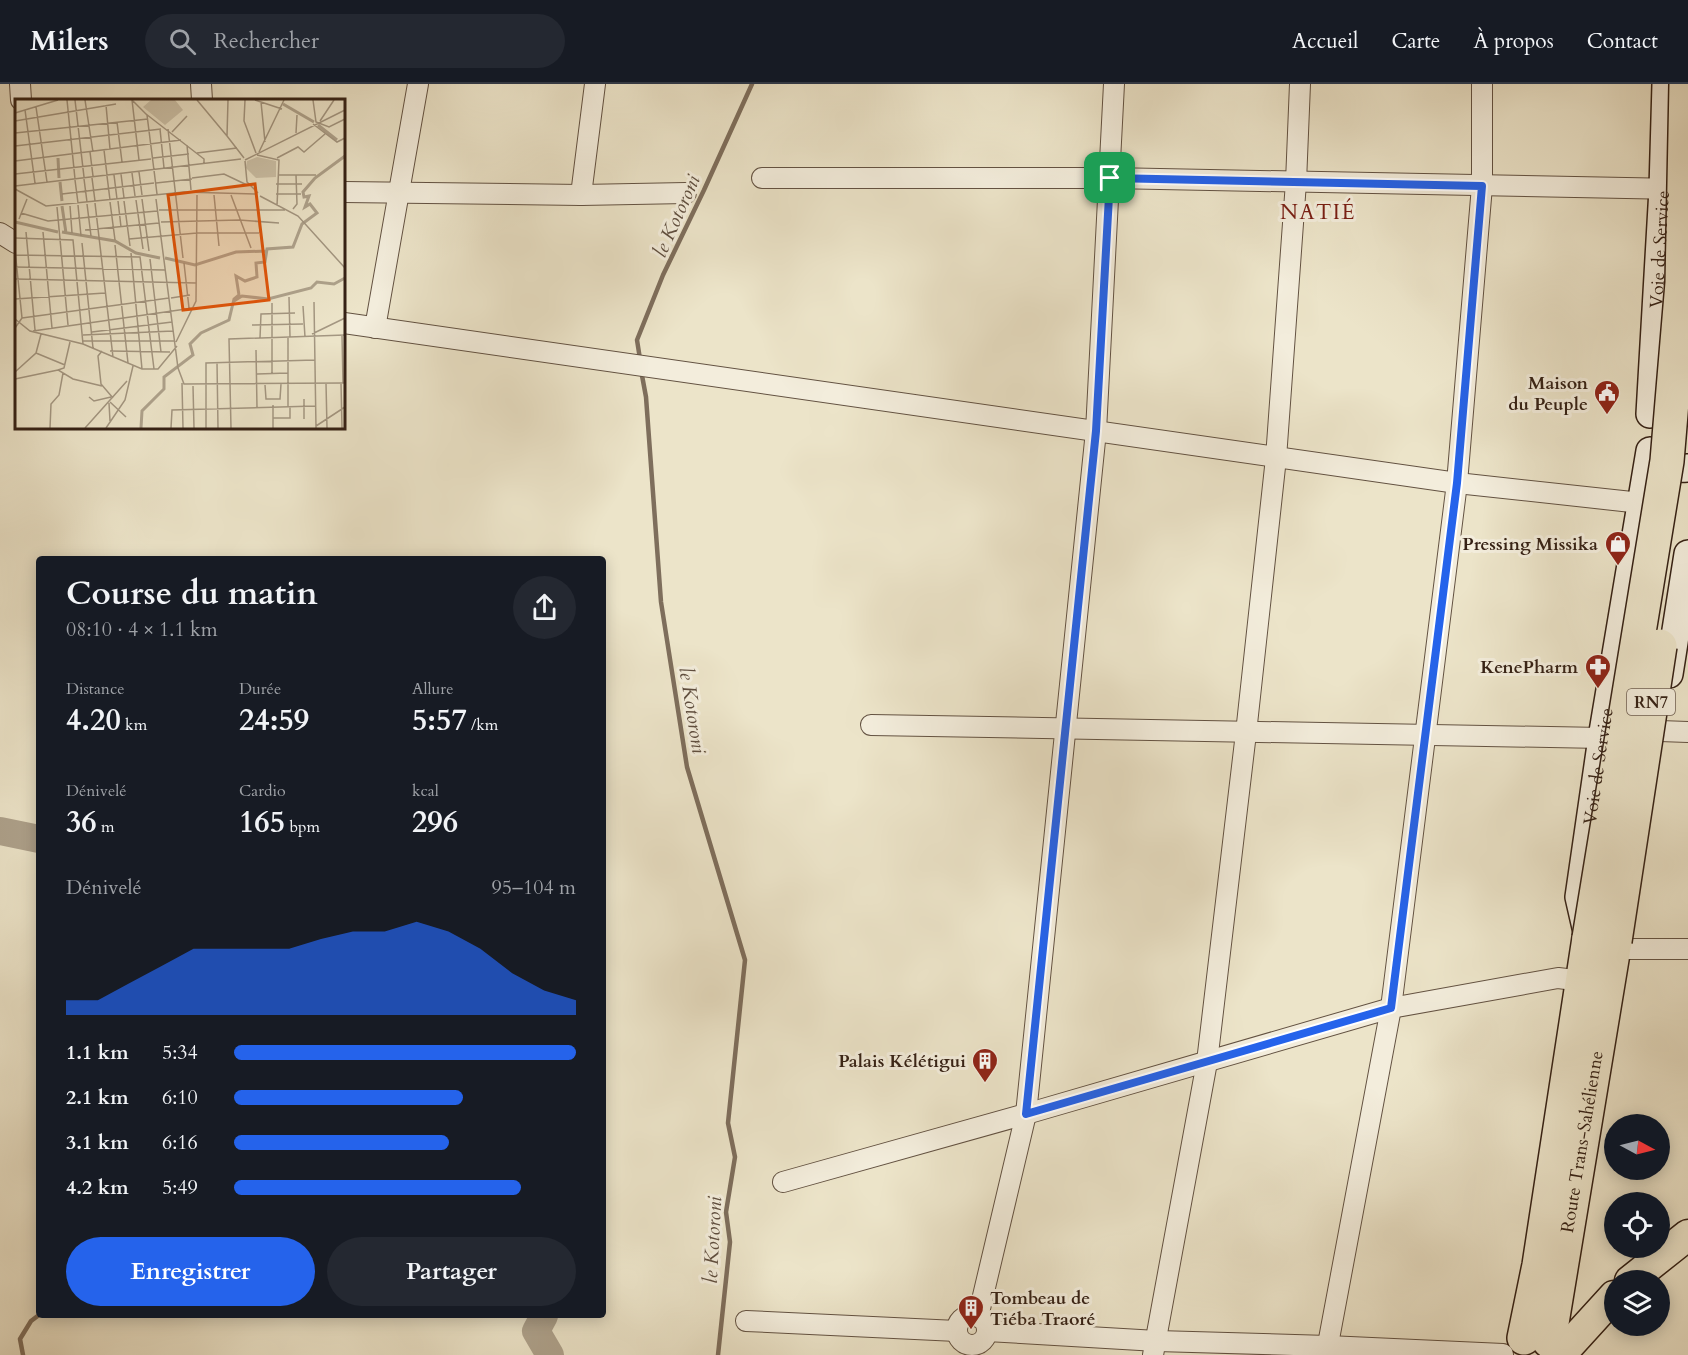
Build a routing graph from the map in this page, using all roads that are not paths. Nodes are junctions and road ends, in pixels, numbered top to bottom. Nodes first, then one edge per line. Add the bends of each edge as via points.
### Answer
1 (20, 84) edge
2 (201, 84) edge
3 (418, 84) edge
4 (595, 84) edge
5 (1114, 84) edge
6 (1300, 84) edge
7 (1482, 84) edge
8 (1666, 84) edge
9 (1686, 84) edge
10 (21, 99) edge
11 (202, 99) edge
12 (762, 178) dead end
13 (1110, 178) junction
14 (1296, 182) junction
15 (1482, 186) junction
16 (1675, 189) edge
17 (345, 192) edge
18 (400, 192) junction
19 (686, 193) dead end
20 (581, 195) junction
21 (345, 323) edge
22 (375, 328) junction
23 (1688, 397) edge
24 (1650, 414) junction
25 (1096, 431) junction
26 (1650, 451) junction
27 (1276, 458) junction
28 (1688, 466) edge
29 (1457, 483) junction
30 (1641, 503) junction
31 (1688, 554) edge
32 (871, 725) dead end
33 (1066, 728) junction
34 (1660, 731) junction
35 (1688, 732) edge
36 (1246, 733) junction
37 (1425, 734) junction
38 (1602, 738) junction
39 (1606, 942) junction
40 (1688, 949) edge
41 (1583, 981) junction
42 (1391, 1008) junction
43 (1207, 1062) junction
44 (1026, 1114) junction
45 (783, 1182) dead end
46 (1688, 1235) edge
47 (1688, 1261) edge
48 (1644, 1270) edge
49 (1670, 1272) edge
50 (1604, 1304) edge
51 (746, 1321) dead end
52 (983, 1324) junction
53 (1604, 1329) edge
54 (957, 1330) junction
55 (1155, 1348) edge
56 (970, 1350) edge
57 (1327, 1350) edge
58 (1542, 1350) edge

1 - 10 street
2 - 11 street
3 - 18 street
4 - 20 street
5 - 13 street
6 - 14 street
7 - 15 street
8 - 16 main road, Voie de Service
9 - 39 highway, RN7, bridge via 1682,283 1667,461
12 - 13 street
13 - 14 street
13 - 25 street
14 - 15 street
14 - 27 street
15 - 16 street
15 - 29 street
16 - 24 main road, Voie de Service
17 - 18 street
18 - 20 street
18 - 22 street
19 - 20 street
21 - 22 street
22 - 25 street
23 - 24 main road via 1668,398
24 - 26 main road, Voie de Service via 1646,427
25 - 27 street
25 - 33 street
26 - 28 main road via 1669,467
26 - 30 main road, Voie de Service
27 - 29 street
27 - 36 street
28 - 39 highway, RN7, bridge
29 - 30 street
29 - 37 street
30 - 38 main road, Voie de Service
31 - 34 main road
32 - 33 street
33 - 36 street
33 - 44 street
34 - 35 street
34 - 39 main road via 1627,921
36 - 37 street
36 - 43 street
37 - 38 street
37 - 42 street
38 - 39 main road, Voie de Service via 1578,897
39 - 40 street
39 - 41 highway, Route Trans-Sahélienne / RN7
39 - 58 highway, Route Trans-Sahélienne / RN7
41 - 42 street via 1558,978
41 - 58 highway, Route Trans-Sahélienne / RN7 via 1539,1265
42 - 43 street
42 - 57 street
43 - 44 street
43 - 55 street
44 - 45 street
44 - 52 street
46 - 48 main road
47 - 49 main road
50 - 58 main road
51 - 54 street
52 - 54 street via 973,1316 964,1318
52 - 55 street
52 - 56 street via 982,1342
53 - 58 main road
54 - 56 street
55 - 57 street
57 - 58 street

